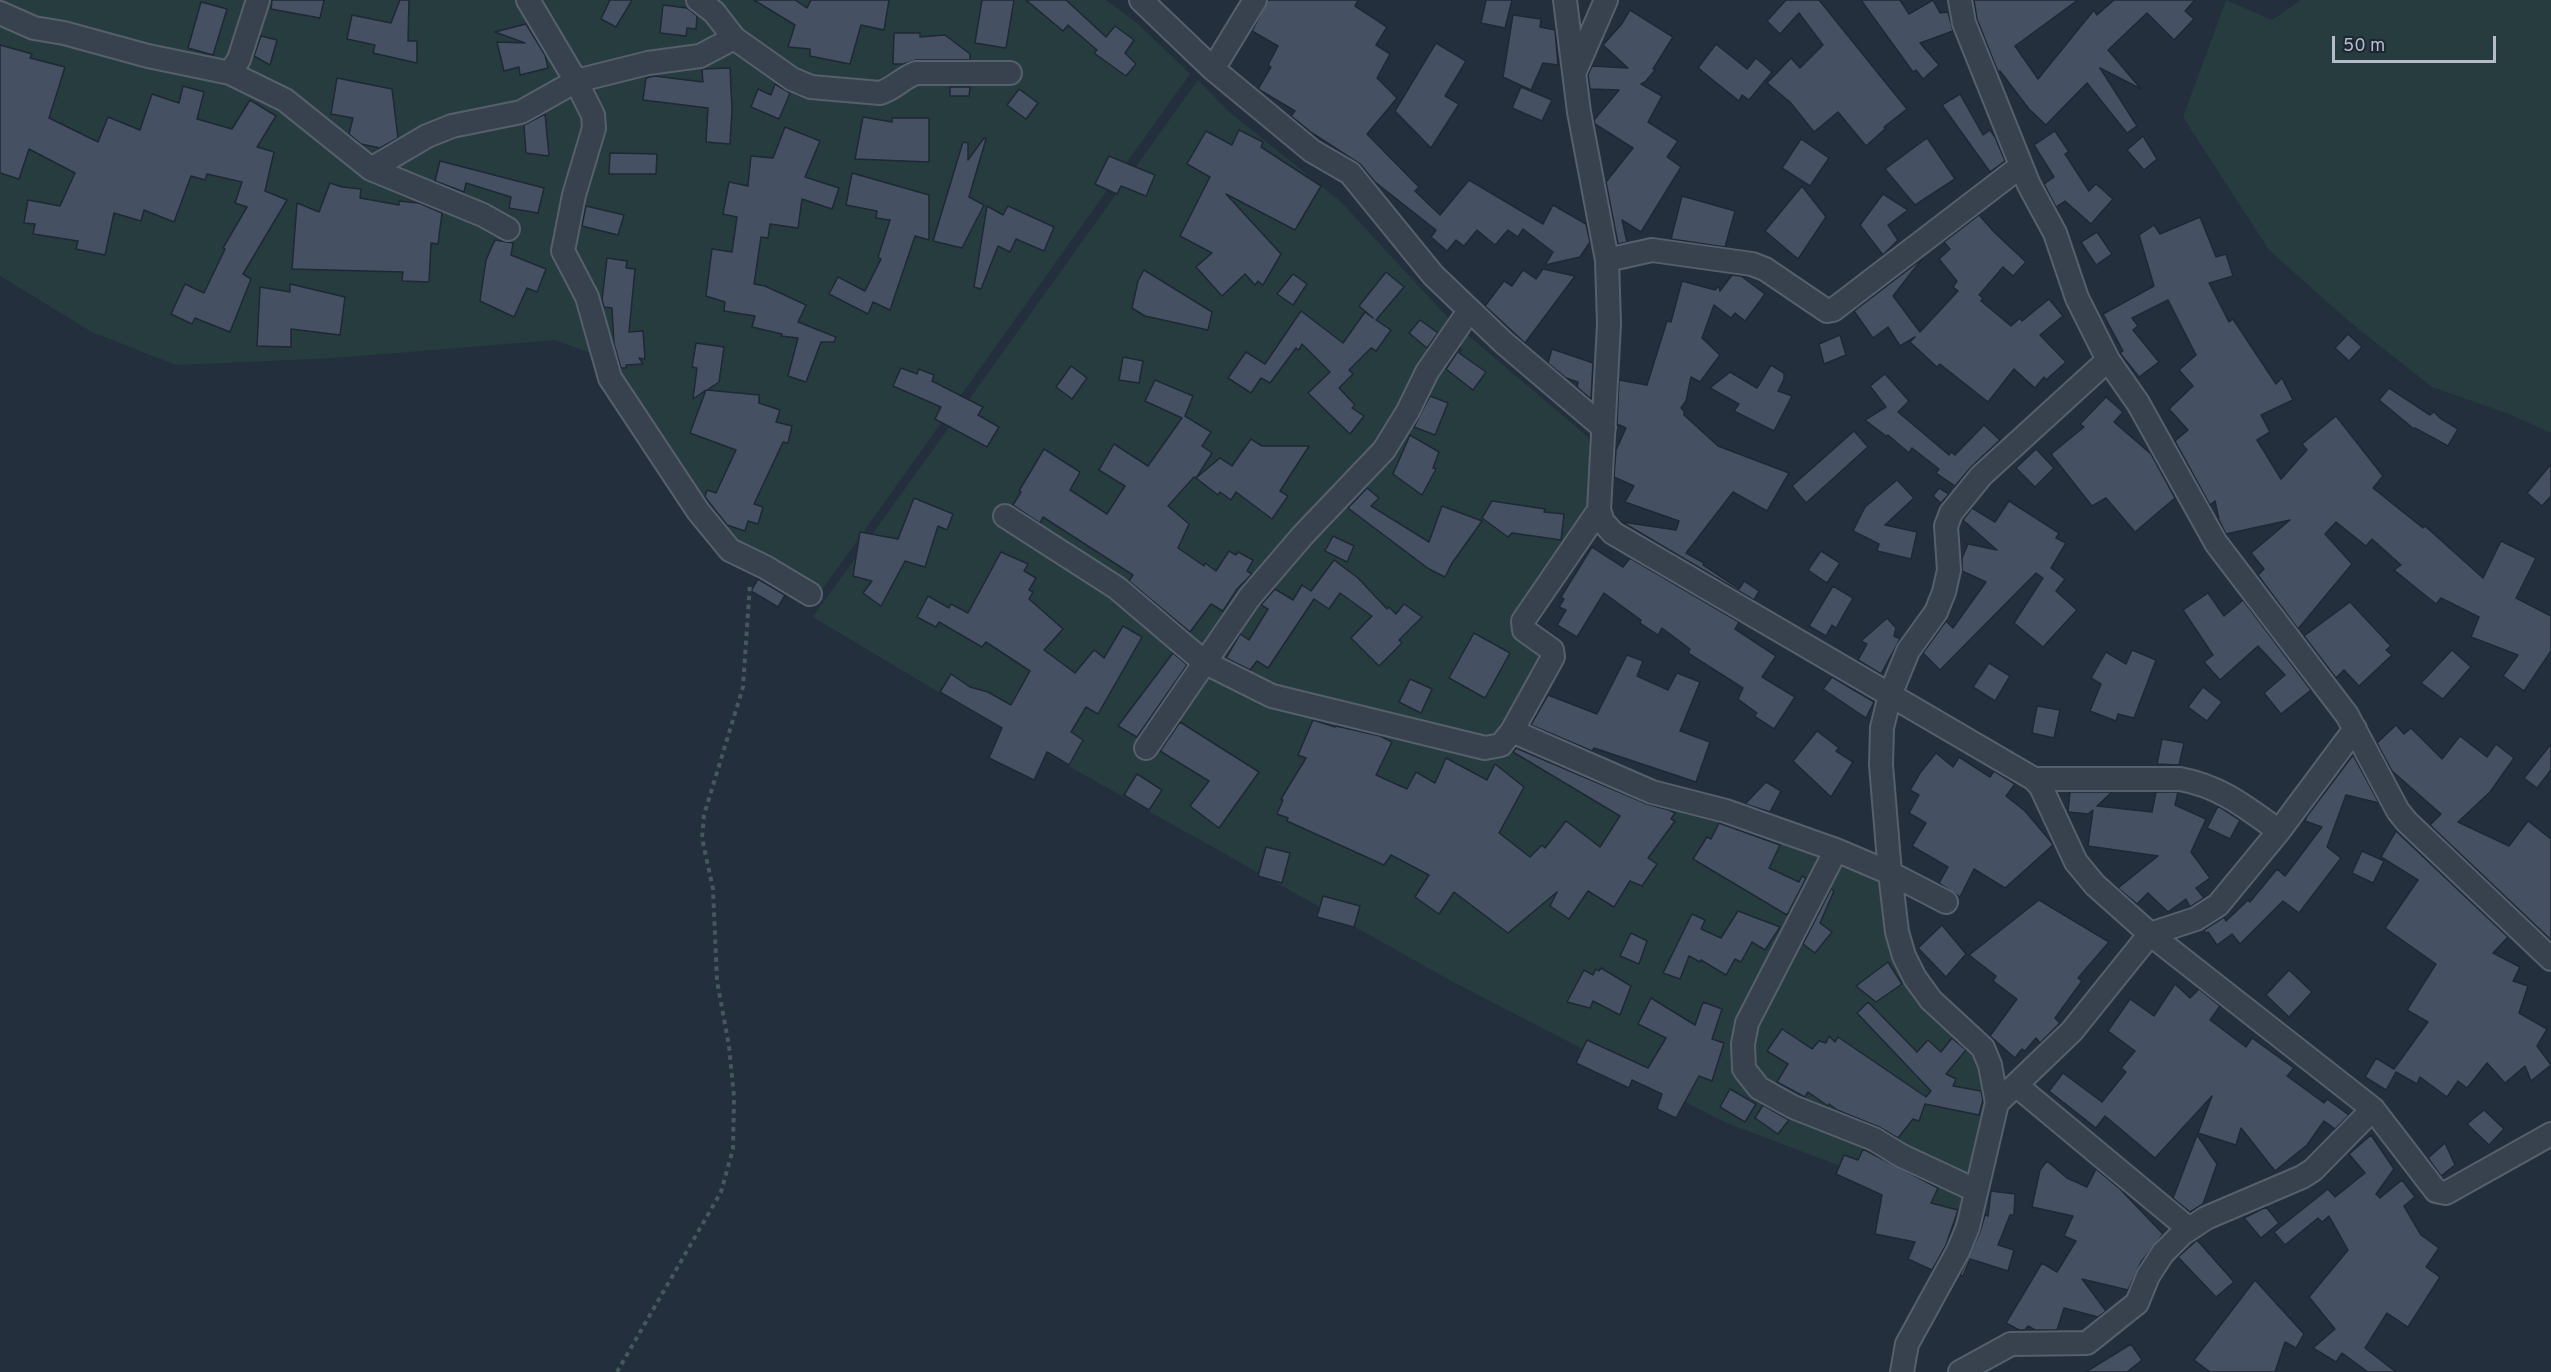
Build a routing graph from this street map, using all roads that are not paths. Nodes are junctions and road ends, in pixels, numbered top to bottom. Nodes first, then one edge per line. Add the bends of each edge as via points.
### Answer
1 (258, 0) edge
2 (528, 0) edge
3 (698, 0) edge
4 (1141, 0) edge
5 (1255, 0) edge
6 (1565, 0) edge
7 (1606, 0) edge
8 (1960, 0) edge
9 (0, 13) edge
10 (734, 38) junction
11 (1213, 69) junction
12 (1575, 70) junction
13 (230, 73) junction
14 (1010, 73) dead end
15 (576, 81) junction
16 (2021, 166) junction
17 (371, 169) junction
18 (508, 229) dead end
19 (1607, 260) junction
20 (1469, 310) junction
21 (2108, 360) junction
22 (1604, 429) junction
23 (1599, 510) junction
24 (1005, 516) dead end
25 (810, 594) dead end
26 (1204, 662) junction
27 (1890, 695) junction
28 (2355, 729) junction
29 (1512, 730) junction
30 (1146, 748) dead end
31 (2034, 779) junction
32 (2279, 831) junction
33 (1836, 850) junction
34 (1890, 873) junction
35 (1946, 902) dead end
36 (2150, 934) junction
37 (2551, 959) edge
38 (2016, 1085) junction
39 (1997, 1103) junction
40 (2373, 1109) junction
41 (2551, 1134) edge
42 (1976, 1190) junction
43 (2189, 1229) junction
44 (1902, 1372) edge
45 (1960, 1372) edge

1 - 13 street via 239,59
2 - 15 street
3 - 10 street via 714,12
4 - 11 street
5 - 11 street
6 - 12 street
7 - 12 street
8 - 16 street via 1964,23
9 - 13 street via 34,28
10 - 14 street via 792,79 837,91 880,93 916,73
10 - 15 street via 700,56 648,63
11 - 20 street via 1312,151 1350,173 1433,275
12 - 19 street via 1579,112
13 - 17 street via 285,100
15 - 17 street via 521,112 435,133
15 - 25 street via 594,128 574,195 563,251 587,297 610,378 730,550
16 - 19 street via 1833,310 1827,311 1752,264 1652,250
16 - 21 street via 2055,233 2077,298
17 - 18 street
19 - 22 street via 1609,324
20 - 22 street
20 - 26 street via 1427,372 1384,450 1265,580
21 - 27 street via 1981,476 1951,513 1946,526 1948,570 1944,592 1936,612 1908,651
21 - 28 street via 2138,403 2216,543
22 - 23 street
23 - 27 street via 1613,533
23 - 29 street via 1523,621 1524,630 1552,650 1553,657
24 - 26 street via 1117,588
26 - 29 street via 1272,696 1485,748 1501,745
26 - 30 street
27 - 31 street
27 - 34 street via 1881,744
28 - 32 street
28 - 37 street via 2407,822
29 - 33 street via 1652,792 1726,811
31 - 32 street via 2180,779 2232,797
31 - 36 street via 2042,787 2084,873
32 - 36 street via 2218,905 2196,919
33 - 34 street
33 - 42 street via 1747,1023 1744,1069 1759,1088 1793,1107 1874,1139
34 - 35 street
34 - 39 street via 1904,956 1931,1000 1983,1047
36 - 38 street via 2072,1031
36 - 40 street
38 - 39 street
38 - 43 street
39 - 42 street
40 - 41 street via 2440,1194
40 - 43 street via 2313,1170
42 - 44 street via 1968,1227 1907,1344
43 - 45 street via 2163,1252 2138,1303 2087,1343 2011,1344

